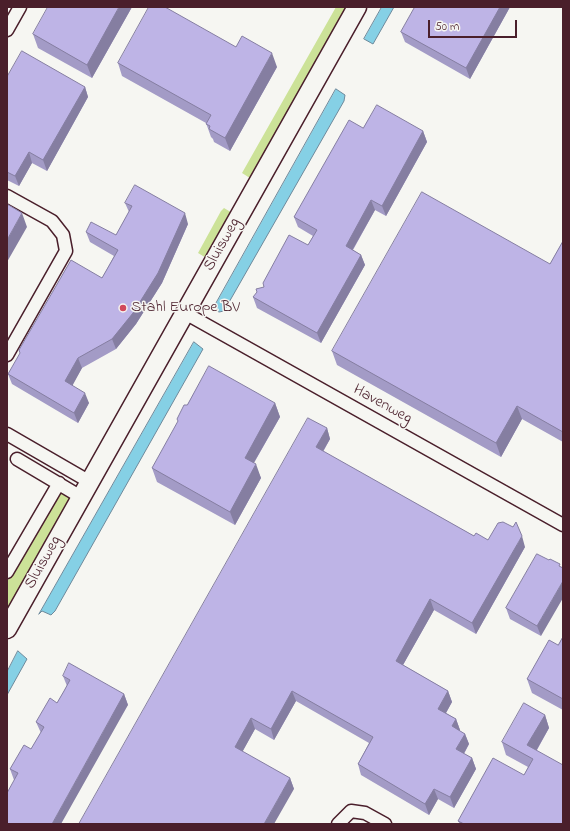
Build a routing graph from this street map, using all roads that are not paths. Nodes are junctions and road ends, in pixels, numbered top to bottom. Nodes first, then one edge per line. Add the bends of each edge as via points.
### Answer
1 (20, 7) edge
2 (357, 7) edge
3 (7, 30) edge
4 (7, 196) edge
5 (185, 313) junction
6 (7, 355) edge
7 (7, 434) edge
8 (17, 459) dead end
9 (58, 483) junction
10 (86, 489) junction
11 (563, 525) edge
12 (7, 572) edge
13 (7, 629) edge
14 (338, 824) edge
15 (385, 824) edge

1 - 3 street
2 - 5 street, Sluisweg
4 - 6 street via 52,221 63,235 66,251
5 - 10 street, Sluisweg
5 - 11 street, Havenweg
7 - 10 street
8 - 9 street
9 - 10 street
9 - 12 street, Sluisweg
10 - 13 street, Sluisweg
14 - 15 street via 351,811 365,813

